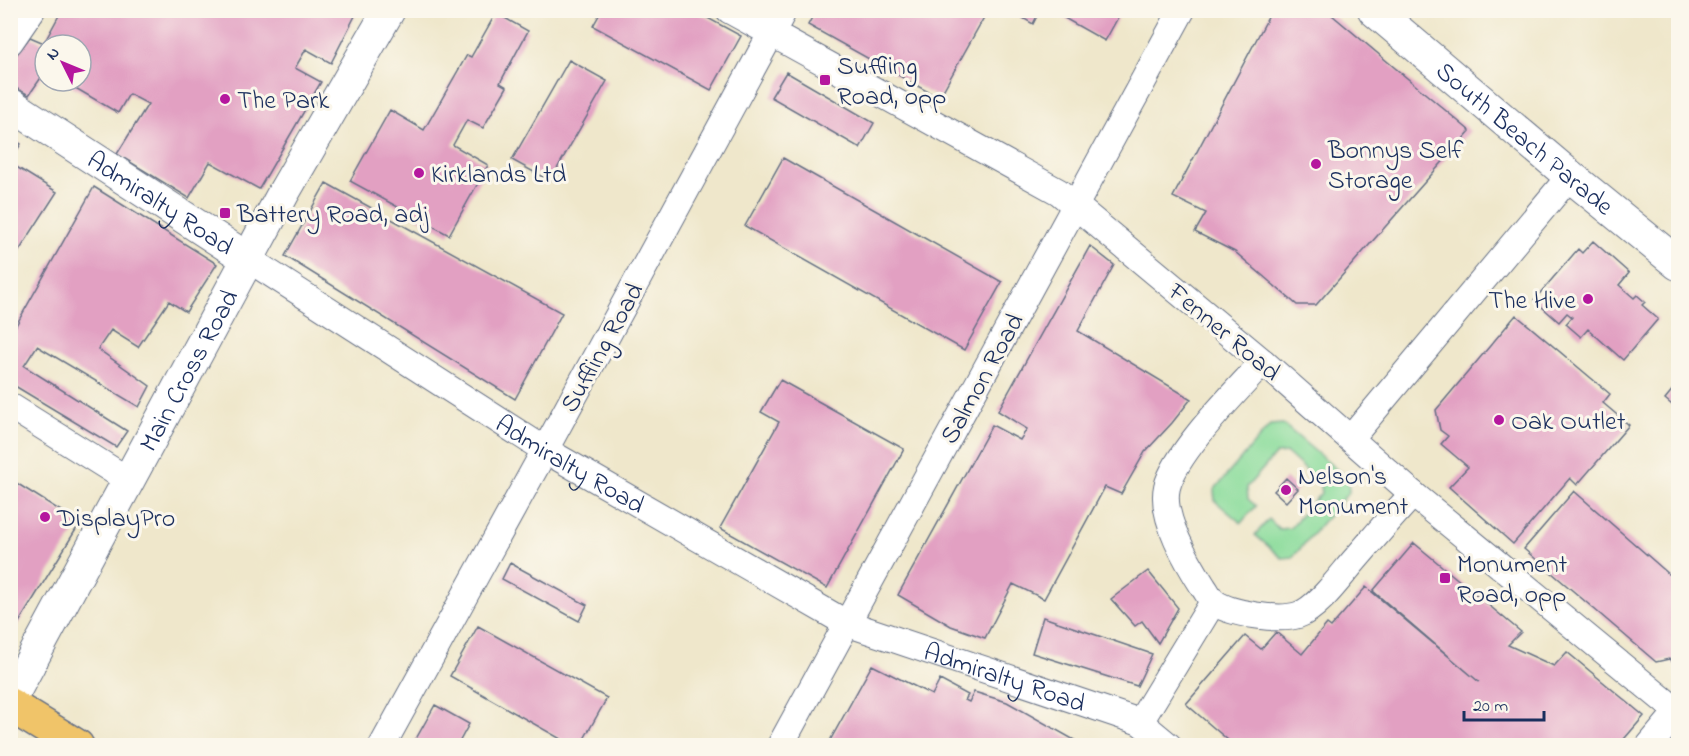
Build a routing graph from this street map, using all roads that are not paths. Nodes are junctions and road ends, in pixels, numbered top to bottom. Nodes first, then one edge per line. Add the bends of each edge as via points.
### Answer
1 (32, 10) edge
2 (389, 10) edge
3 (729, 10) edge
4 (784, 10) edge
5 (1182, 10) edge
6 (1374, 10) edge
7 (772, 34) junction
8 (10, 42) edge
9 (10, 104) edge
10 (1570, 176) junction
11 (1076, 206) junction
12 (248, 259) junction
13 (1678, 264) edge
14 (1263, 362) junction
15 (10, 406) edge
16 (1351, 438) junction
17 (545, 450) junction
18 (128, 480) junction
19 (1413, 494) junction
20 (1213, 602) junction
21 (846, 623) junction
22 (10, 700) edge
23 (10, 705) edge
24 (1678, 712) edge
25 (1140, 722) junction
26 (77, 746) edge
27 (382, 746) edge
28 (780, 746) edge
29 (1169, 746) edge
30 (1649, 746) edge

1 - 8 street
2 - 12 street, Main Cross Road
3 - 7 street, Fenner Road
4 - 7 street, Suffling Road
5 - 11 street, Salmon Road
6 - 10 street, South Beach Parade
7 - 11 street, Fenner Road via 1059,192
7 - 17 street, Suffling Road
9 - 12 street, Admiralty Road
10 - 13 street, South Beach Parade
10 - 16 street
11 - 14 street, Fenner Road
11 - 21 street, Salmon Road
12 - 17 street, Admiralty Road
12 - 18 street, Main Cross Road
14 - 16 street, Fenner Road
14 - 20 street via 1202,432 1177,465 1167,488 1174,531 1191,569
15 - 18 street
16 - 19 street, Fenner Road
17 - 21 street, Admiralty Road
17 - 27 street, Suffling Road
18 - 22 street, Main Cross Road
19 - 20 street via 1320,600 1298,615 1244,614
19 - 24 street, Fenner Road
20 - 25 street
21 - 25 street, Admiralty Road
21 - 28 street, Salmon Road
23 - 26 main road
24 - 30 street
25 - 29 street, Admiralty Road

